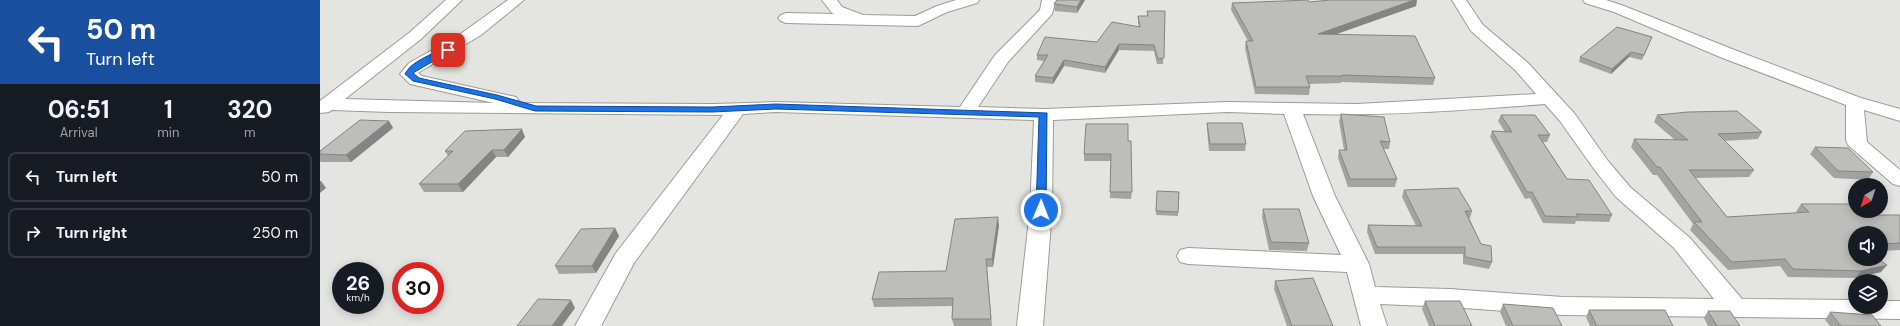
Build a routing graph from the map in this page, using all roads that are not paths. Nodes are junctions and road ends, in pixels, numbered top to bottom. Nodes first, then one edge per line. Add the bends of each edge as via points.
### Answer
1 (455, 0) edge
2 (517, 0) edge
3 (829, 0) edge
4 (972, 0) edge
5 (1048, 0) edge
6 (1459, 0) edge
7 (1590, 0) edge
8 (786, 18) dead end
9 (866, 20) junction
10 (1548, 98) junction
11 (1855, 102) junction
12 (324, 107) edge
13 (738, 108) junction
14 (535, 109) junction
15 (1292, 109) junction
16 (966, 112) junction
17 (1044, 115) junction
18 (1900, 115) edge
19 (1900, 180) edge
20 (1188, 256) dead end
21 (1357, 264) junction
22 (1366, 295) junction
23 (1735, 308) junction
24 (1899, 311) edge
25 (588, 326) edge
26 (1030, 326) edge
27 (1374, 326) edge

1 - 12 street via 415,36
2 - 14 street via 464,40 421,64 409,74 416,80 497,97
3 - 9 street via 844,14
4 - 9 street via 920,20
5 - 16 street via 1047,11 1001,59
6 - 10 street via 1477,28 1521,66
7 - 11 street via 1619,9
8 - 9 street
10 - 15 street via 1357,110
10 - 23 street via 1567,117 1601,166 1623,192 1682,243
11 - 18 street
11 - 19 street via 1858,145
12 - 14 street
13 - 14 street
13 - 16 street
13 - 25 street via 624,259
15 - 17 street via 1186,108
15 - 21 street via 1324,196
16 - 17 street
17 - 26 street via 1041,210
20 - 21 street
21 - 22 street
22 - 23 street via 1563,306
22 - 27 street
23 - 24 street

